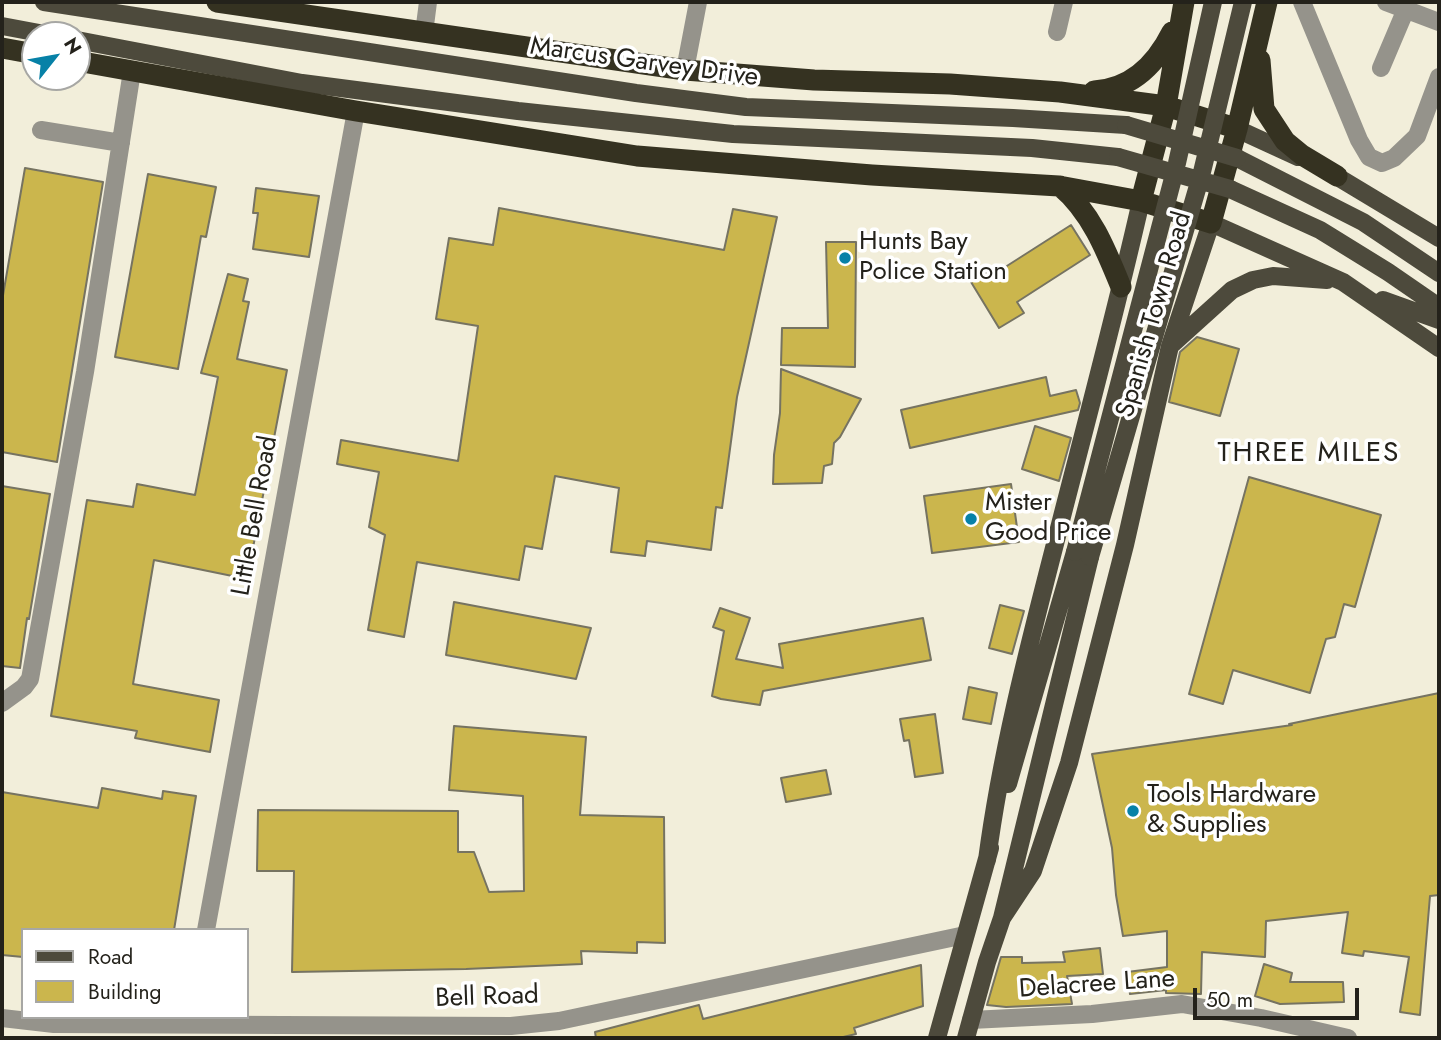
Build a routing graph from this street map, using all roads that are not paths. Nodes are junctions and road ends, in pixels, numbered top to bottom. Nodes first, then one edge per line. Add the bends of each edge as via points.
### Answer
1 (44, 2) edge
2 (217, 2) edge
3 (428, 2) edge
4 (698, 2) edge
5 (1064, 2) edge
6 (1213, 2) edge
7 (1243, 2) edge
8 (1267, 2) edge
9 (1303, 2) edge
10 (1386, 2) edge
11 (1182, 8) edge
12 (1406, 9) junction
13 (1439, 22) edge
14 (2, 26) edge
15 (21, 30) edge
16 (1057, 32) dead end
17 (424, 33) junction
18 (91, 43) edge
19 (2, 48) edge
20 (21, 51) edge
21 (91, 64) edge
22 (1381, 68) dead end
23 (685, 70) junction
24 (132, 71) junction
25 (1439, 77) edge
26 (1060, 92) junction
27 (1166, 106) junction
28 (356, 111) junction
29 (1237, 129) junction
30 (41, 130) dead end
31 (121, 143) junction
32 (1337, 176) junction
33 (1059, 186) junction
34 (1141, 201) junction
35 (1212, 223) junction
36 (1439, 238) edge
37 (1439, 274) edge
38 (1343, 282) junction
39 (1121, 287) junction
40 (1439, 307) edge
41 (1439, 320) edge
42 (1170, 346) junction
43 (1439, 348) edge
44 (1083, 554) junction
45 (2, 703) edge
46 (987, 860) junction
47 (1002, 918) junction
48 (206, 928) edge
49 (965, 935) junction
50 (2, 1018) edge
51 (971, 1020) junction
52 (190, 1021) edge
53 (322, 1032) edge
54 (937, 1038) edge
55 (966, 1038) edge
56 (1349, 1038) edge

1 - 37 main road, Marcus Garvey Drive, bridge via 746,107 1126,125 1237,158 1363,222
2 - 17 highway, Marcus Garvey Drive
3 - 17 street
4 - 23 street
5 - 16 street
6 - 44 main road, Spanish Town Road, bridge
7 - 44 main road, Spanish Town Road, bridge via 1202,172
8 - 29 highway, Spanish Town Road
8 - 32 highway via 1259,61 1264,109 1284,141
9 - 25 street via 1369,157 1382,163 1394,158 1418,136
10 - 12 street
11 - 26 highway via 1164,50 1128,83 1113,90
11 - 27 highway, Spanish Town Road
12 - 13 street
12 - 22 street
14 - 15 main road
17 - 23 highway, Marcus Garvey Drive
18 - 40 main road, bridge via 302,83 518,111 733,134 1032,148 1118,157 1230,189 1320,230
19 - 20 highway
21 - 24 highway
23 - 26 highway, Marcus Garvey Drive
24 - 28 highway
24 - 31 street
26 - 27 highway, Marcus Garvey Drive
27 - 29 highway, Marcus Garvey Drive
27 - 34 highway, Spanish Town Road
28 - 33 highway via 637,156
28 - 48 street, Little Bell Road
29 - 32 main road
29 - 35 highway, Spanish Town Road
30 - 31 street
31 - 45 street via 30,679
32 - 36 main road
33 - 34 highway
33 - 39 highway via 1088,218
34 - 35 highway
34 - 39 main road, Spanish Town Road
35 - 38 main road
35 - 42 main road, Spanish Town Road
38 - 41 main road
38 - 42 main road via 1286,276 1253,280 1233,290
38 - 43 main road
39 - 46 main road, Spanish Town Road via 1025,659 996,791
42 - 47 main road, Spanish Town Road via 1069,763 1033,871
44 - 46 main road, Spanish Town Road
44 - 47 main road, Spanish Town Road
46 - 49 main road, Spanish Town Road
47 - 51 main road, Spanish Town Road
49 - 53 street, Bell Road via 559,1021 511,1027
49 - 54 main road, Spanish Town Road
50 - 52 street, Bell Road via 54,1024
51 - 55 main road, Spanish Town Road
51 - 56 street, Delacree Lane via 1092,1014 1182,1003
52 - 53 street, Bell Road

